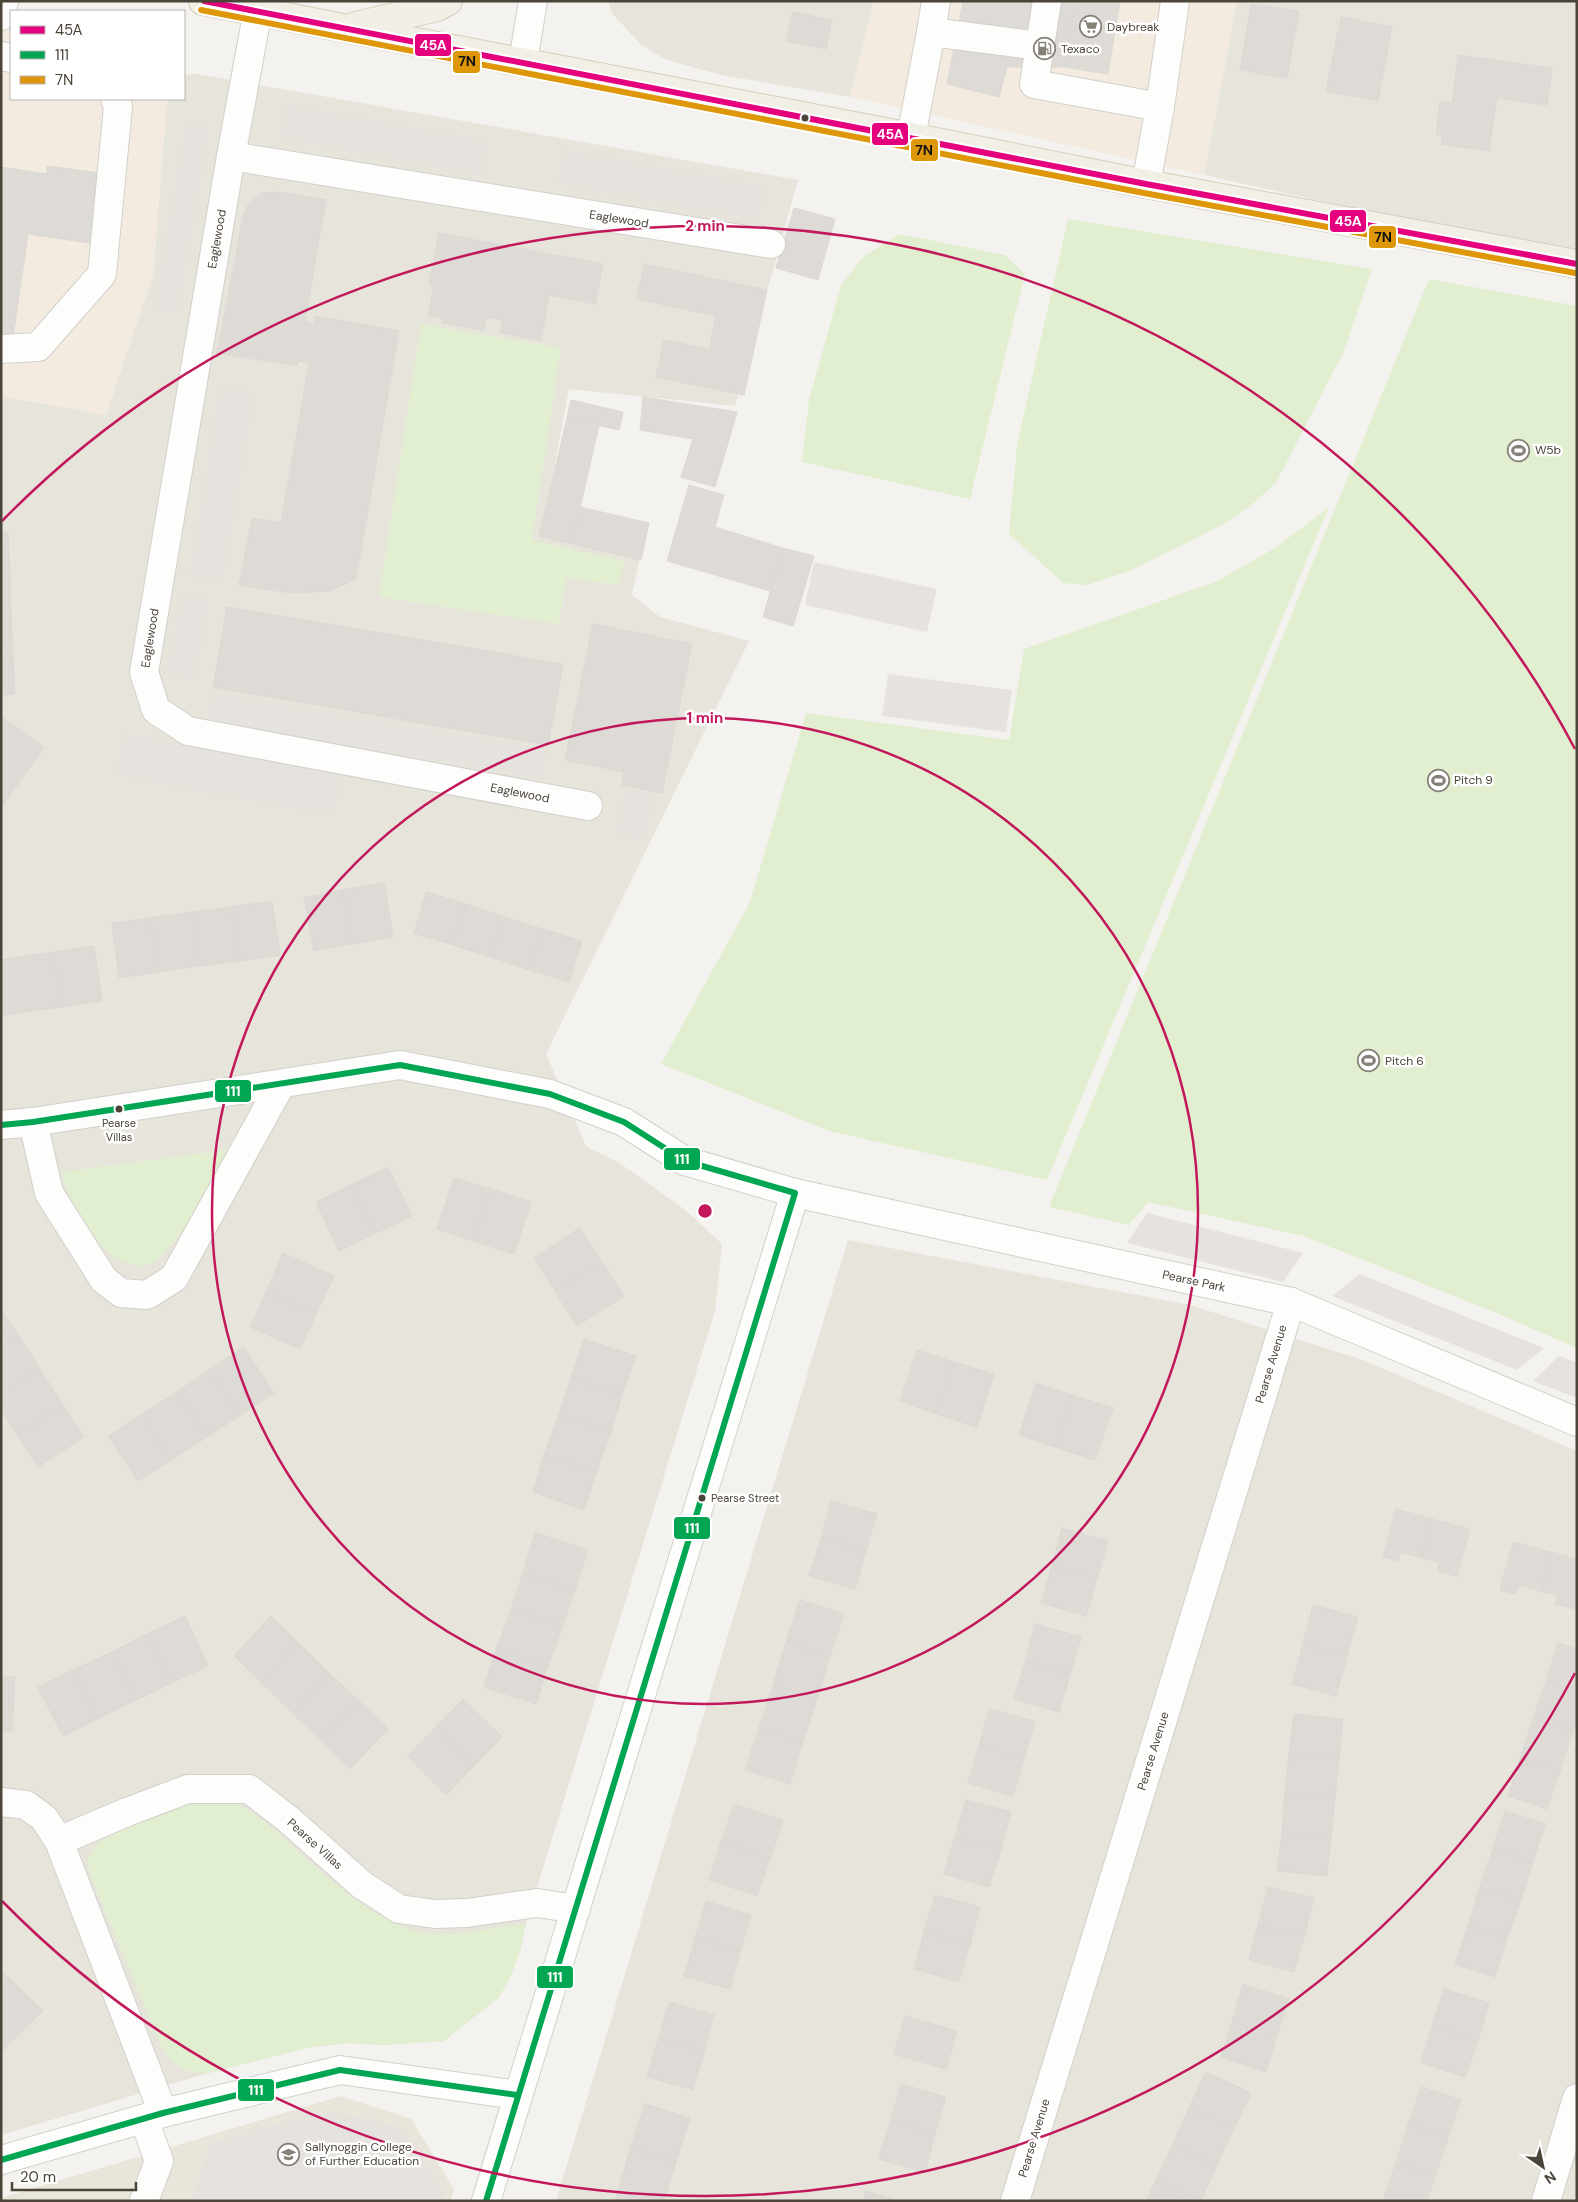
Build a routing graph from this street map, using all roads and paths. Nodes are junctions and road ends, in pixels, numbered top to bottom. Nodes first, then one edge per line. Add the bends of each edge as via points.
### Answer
1 (4, 1) edge
2 (203, 1) edge
3 (448, 1) edge
4 (533, 1) edge
5 (936, 1) edge
6 (1047, 1) edge
7 (1175, 1) edge
8 (258, 10) junction
9 (1, 16) edge
10 (348, 28) junction
11 (931, 32) junction
12 (1040, 46) junction
13 (523, 62) junction
14 (115, 100) edge
15 (1160, 107) junction
16 (912, 137) junction
17 (231, 156) junction
18 (1146, 184) junction
19 (771, 244) dead end
20 (1577, 264) edge
21 (1, 349) edge
22 (588, 806) dead end
23 (282, 1084) junction
24 (33, 1122) junction
25 (1, 1125) edge
26 (795, 1193) junction
27 (1291, 1302) junction
28 (1577, 1422) edge
29 (1, 1802) edge
30 (59, 1841) junction
31 (576, 1909) junction
32 (517, 2096) junction
33 (1577, 2098) edge
34 (154, 2116) junction
35 (1, 2160) edge
36 (144, 2201) edge
37 (486, 2201) edge
38 (1015, 2201) edge
39 (1546, 2201) edge

1 - 9 street
2 - 8 main road
3 - 10 main road via 437,7
4 - 13 street
5 - 11 street
6 - 12 street
7 - 15 street
8 - 10 main road
8 - 17 street, Eaglewood
10 - 13 main road
11 - 12 street
11 - 16 street
12 - 15 street via 1034,84
13 - 16 main road
14 - 21 street via 118,106 102,274 38,347
15 - 18 street
16 - 18 main road
17 - 19 street, Eaglewood
17 - 22 street, Eaglewood via 144,672 156,710 188,731
18 - 20 main road
23 - 24 street
23 - 24 street via 174,1278 147,1295 121,1293 104,1280 50,1193
23 - 26 street via 400,1065 550,1094 624,1122 685,1162
24 - 25 street
26 - 27 street, Pearse Park
26 - 31 street
27 - 28 street, Pearse Park
27 - 38 street, Pearse Avenue
29 - 30 street via 26,1805 44,1818
30 - 31 street, Pearse Villas via 188,1789 249,1789 362,1885 399,1909 435,1914 467,1913 537,1903
30 - 34 street
31 - 32 street
32 - 34 street via 340,2070
32 - 37 street
33 - 39 street
34 - 35 street
34 - 36 street via 159,2161

